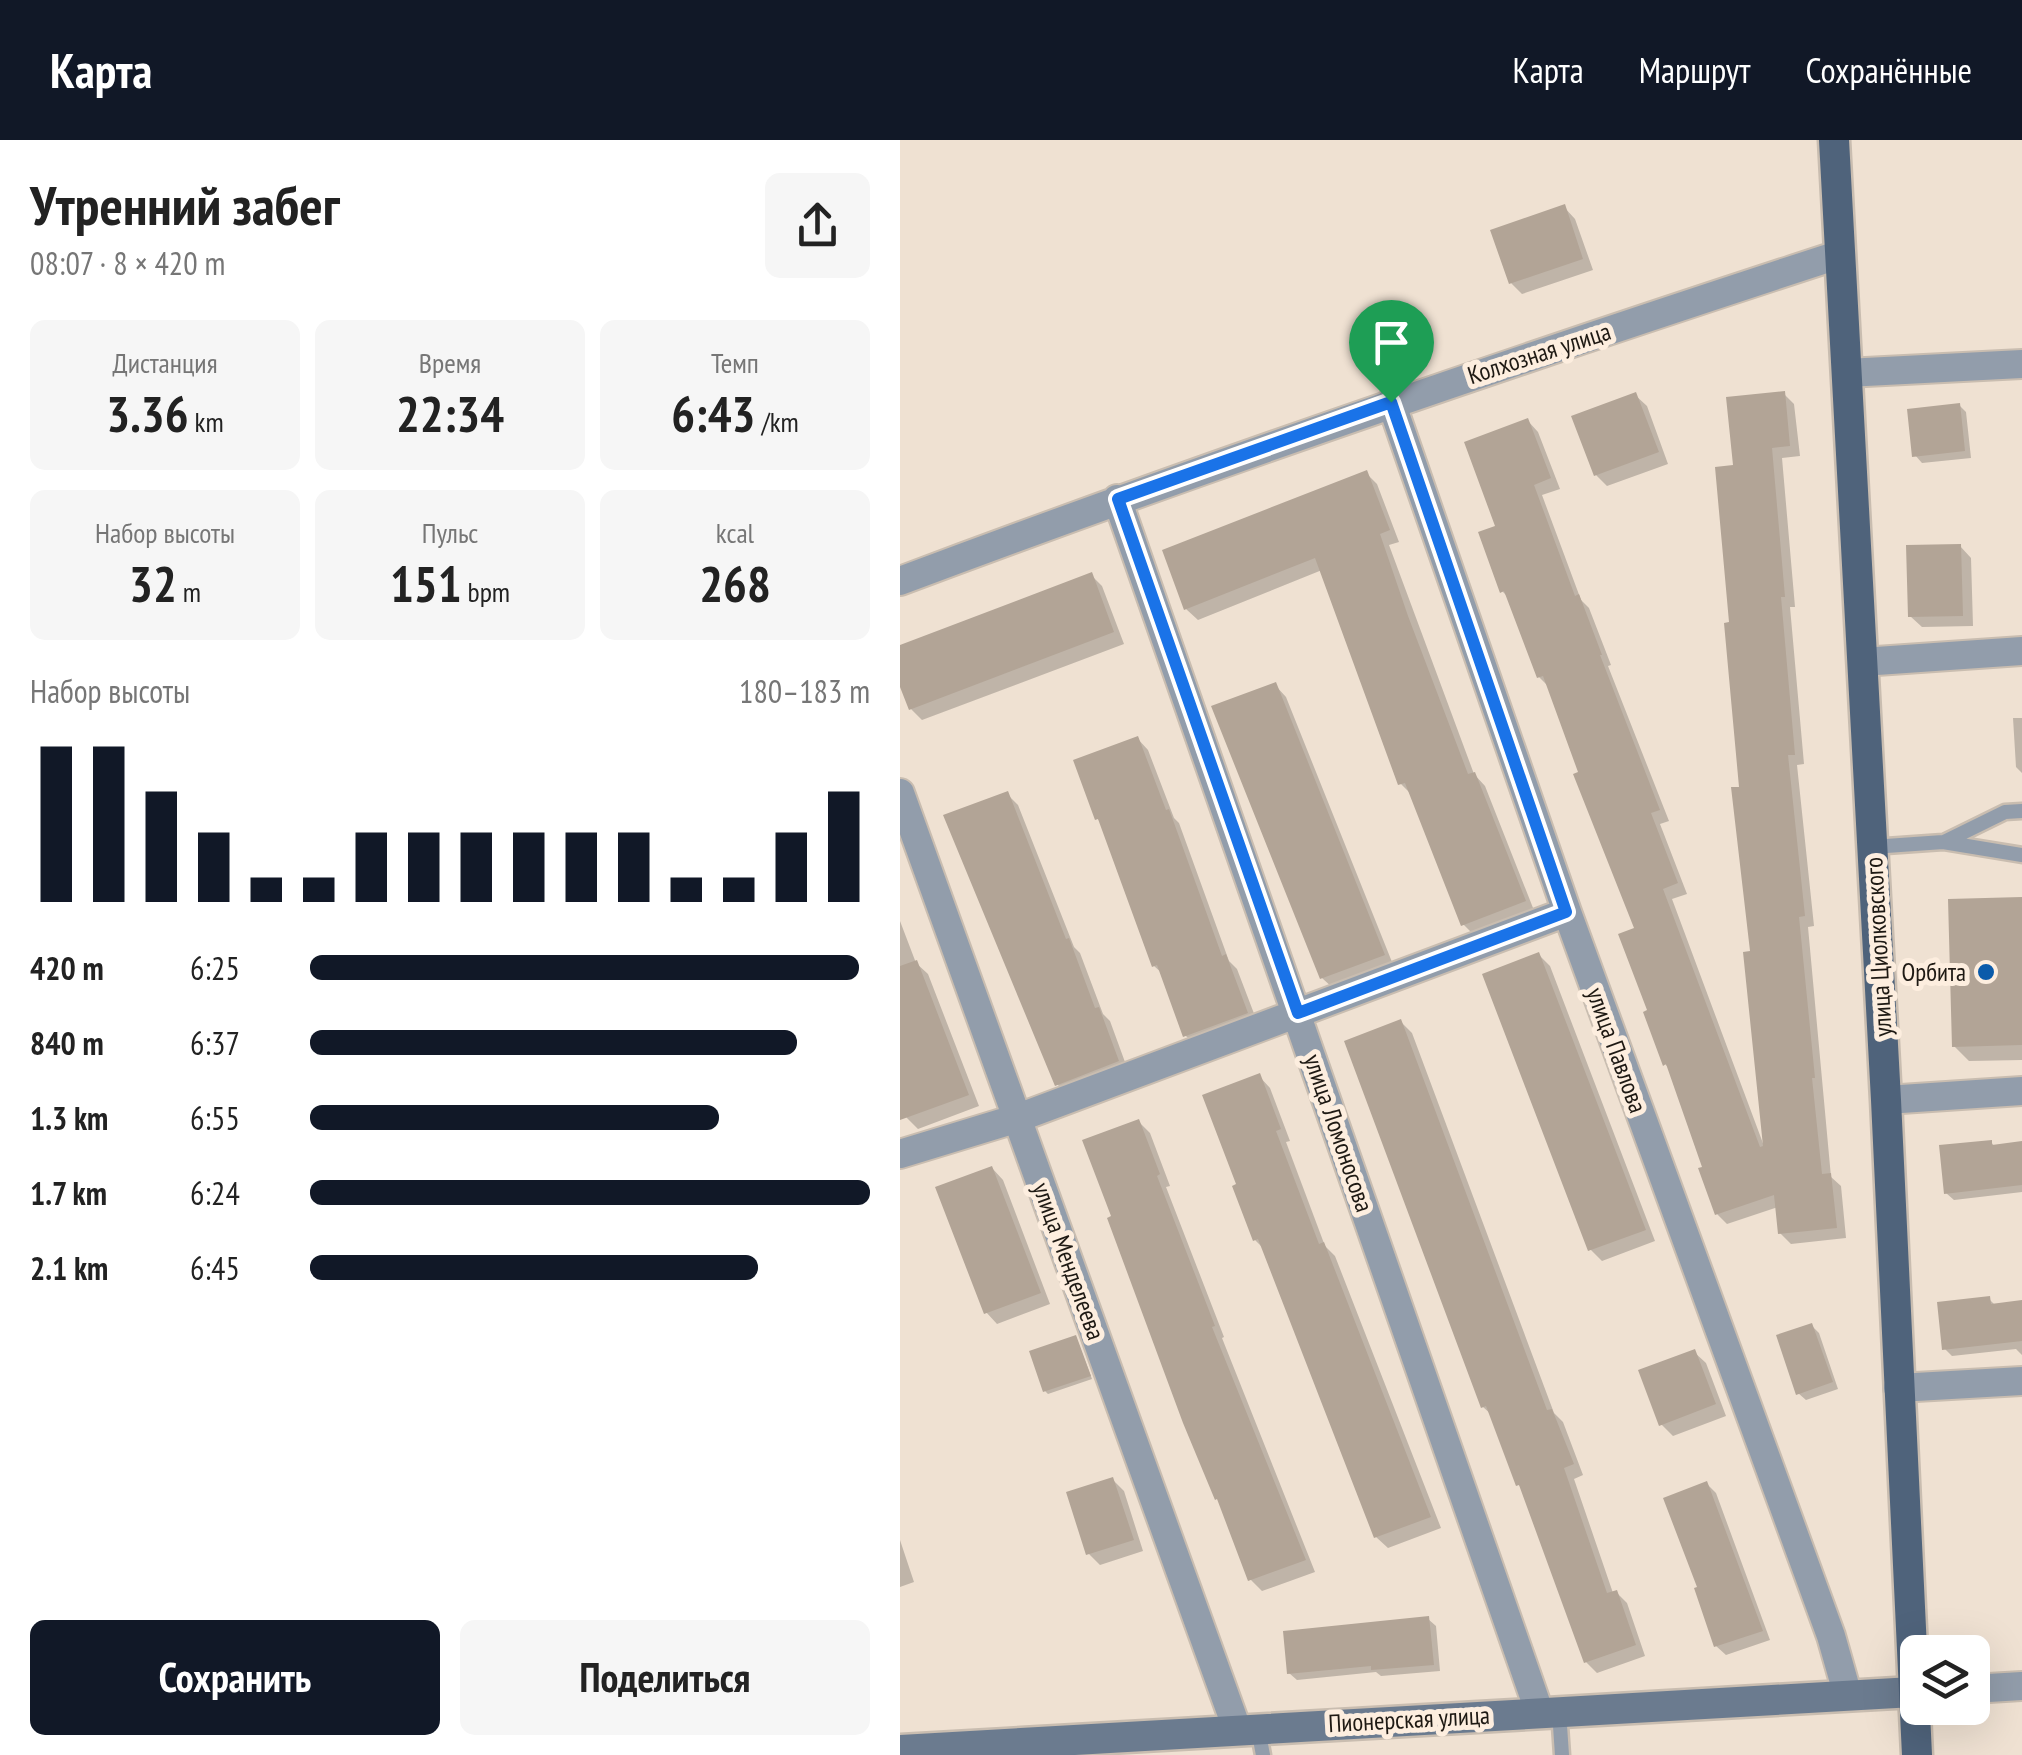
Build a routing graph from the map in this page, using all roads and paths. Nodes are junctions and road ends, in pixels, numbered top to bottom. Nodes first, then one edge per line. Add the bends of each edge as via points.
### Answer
1 (1834, 140) edge
2 (1841, 254) junction
3 (2022, 364) edge
4 (1846, 373) junction
5 (1391, 402) junction
6 (1118, 499) junction
7 (900, 581) edge
8 (2022, 651) edge
9 (1862, 662) junction
10 (900, 793) edge
11 (2022, 811) edge
12 (1944, 842) junction
13 (1872, 848) junction
14 (2022, 854) edge
15 (1566, 912) junction
16 (1298, 1013) junction
17 (2022, 1091) edge
18 (1886, 1100) junction
19 (1018, 1118) junction
20 (900, 1154) edge
21 (2022, 1381) edge
22 (1898, 1388) junction
23 (1912, 1635) edge
24 (2022, 1686) edge
25 (1990, 1688) edge
26 (1900, 1693) edge
27 (1848, 1696) junction
28 (1549, 1711) junction
29 (1916, 1725) edge
30 (1253, 1737) edge
31 (901, 1750) edge
32 (1562, 1755) edge
33 (1917, 1755) edge

1 - 2 main road, улица Циолковского
2 - 4 main road, улица Циолковского
2 - 5 street, Колхозная улица
3 - 4 street
4 - 9 main road, улица Циолковского
5 - 6 street, Колхозная улица
5 - 15 street, улица Павлова
6 - 7 street, Колхозная улица
6 - 16 street, улица Ломоносова
8 - 9 street
9 - 13 main road, улица Циолковского
10 - 19 street, улица Менделеева
11 - 12 lane via 2005,812
12 - 13 lane
12 - 14 lane
13 - 18 main road, улица Циолковского
15 - 16 street
15 - 27 street, улица Павлова via 1832,1636
16 - 19 street
16 - 28 street, улица Ломоносова
17 - 18 street
18 - 22 main road, улица Циолковского
19 - 20 street
19 - 30 street, улица Менделеева
21 - 22 street
22 - 23 main road, улица Циолковского
24 - 25 street
26 - 27 street, Пионерская улица
27 - 28 street, Пионерская улица
28 - 30 street, Пионерская улица
28 - 32 lane
29 - 33 main road, улица Циолковского
30 - 31 street, Пионерская улица

